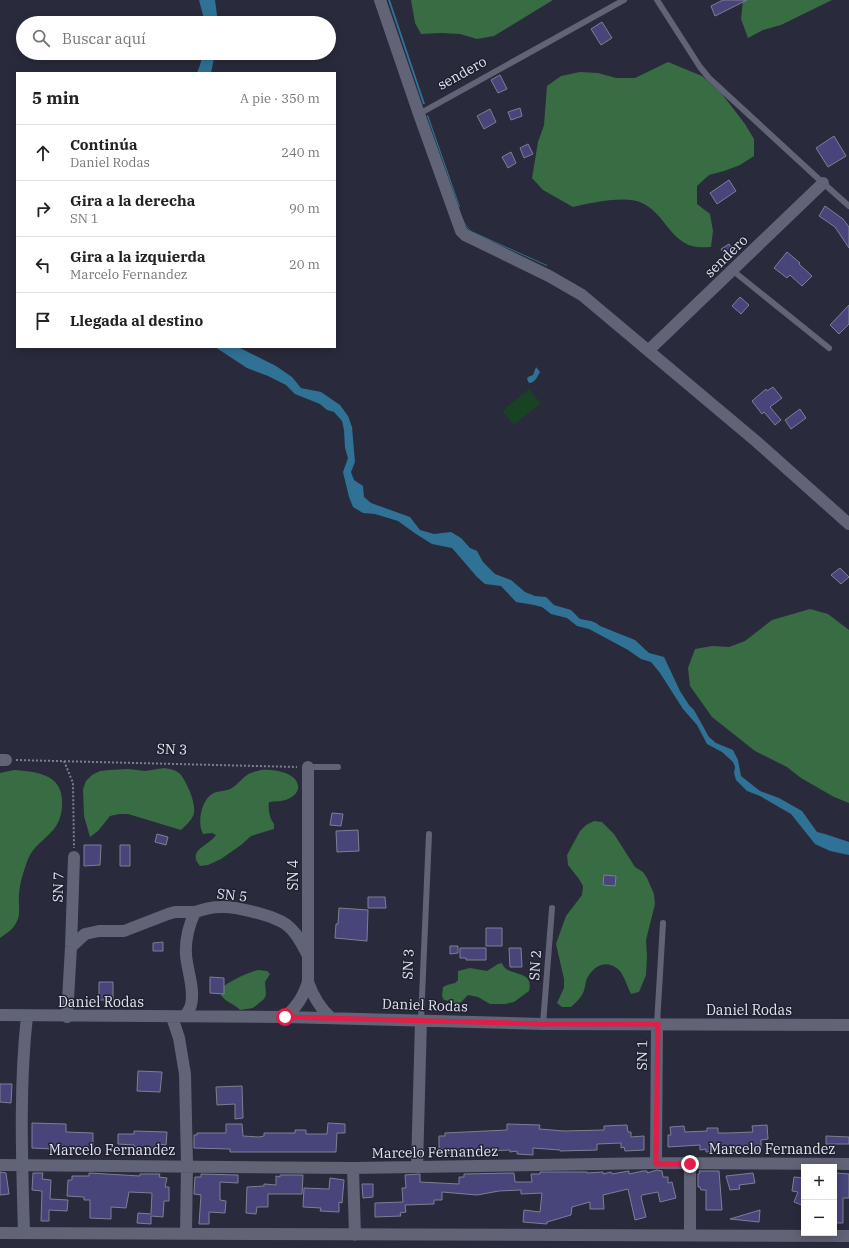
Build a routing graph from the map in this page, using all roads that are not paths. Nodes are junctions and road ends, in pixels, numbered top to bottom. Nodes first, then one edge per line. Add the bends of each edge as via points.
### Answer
1 (380, 0) edge
2 (624, 0) edge
3 (657, 0) edge
4 (419, 114) junction
5 (823, 183) junction
6 (849, 206) edge
7 (732, 270) junction
8 (829, 348) dead end
9 (649, 350) junction
10 (849, 524) edge
11 (308, 767) joint
12 (338, 767) dead end
13 (429, 834) dead end
14 (74, 857) road end
15 (552, 908) dead end
16 (195, 912) junction
17 (663, 923) dead end
18 (71, 946) junction
19 (308, 955) junction
20 (308, 982) junction
21 (0, 1015) edge
22 (27, 1016) junction
23 (185, 1016) junction
24 (67, 1017) junction
25 (172, 1017) junction
26 (285, 1017) junction
27 (331, 1018) junction
28 (421, 1020) junction
29 (543, 1024) junction
30 (658, 1024) junction
31 (849, 1026) edge
32 (656, 1164) junction
33 (690, 1164) junction
34 (849, 1164) edge
35 (0, 1165) edge
36 (22, 1165) junction
37 (187, 1165) junction
38 (417, 1167) junction
39 (353, 1168) junction
40 (0, 1233) edge
41 (24, 1233) junction
42 (186, 1233) junction
43 (355, 1235) junction
44 (690, 1235) junction
45 (849, 1236) edge

1 - 4 street
2 - 4 lane, sendero
3 - 5 lane via 709,78
4 - 9 street via 461,231 582,295
5 - 6 lane
5 - 7 street, sendero
7 - 8 lane
7 - 9 street, sendero
9 - 10 street
11 - 12 lane
11 - 19 street, SN 4
13 - 28 lane, SN 3
14 - 18 street, SN 7
15 - 29 lane, SN 2
16 - 18 street, SN 5 via 175,912 124,931 84,934
16 - 19 street, SN 5 via 208,908 235,908 278,920 294,931
16 - 23 street via 190,922 185,953 191,1004
17 - 30 lane, SN 1
18 - 24 street, SN 7
19 - 20 street, SN 4
20 - 26 street, SN 4 via 300,1003
20 - 27 street, SN 4 via 322,1010
21 - 22 street, Daniel Rodas
22 - 24 street, Daniel Rodas
22 - 36 street via 21,1091
23 - 25 street, Daniel Rodas
23 - 26 street, Daniel Rodas
24 - 25 street, Daniel Rodas
25 - 37 street via 184,1067
26 - 27 street, Daniel Rodas
27 - 28 street, Daniel Rodas
28 - 29 street, Daniel Rodas
28 - 38 street, SN 3
29 - 30 street, Daniel Rodas
30 - 31 street, Daniel Rodas
30 - 32 street, SN 1
32 - 33 street, Marcelo Fernandez
32 - 38 street, Marcelo Fernandez
33 - 34 street, Marcelo Fernandez
33 - 44 street
35 - 36 street, Marcelo Fernandez
36 - 37 street, Marcelo Fernandez
36 - 41 street
37 - 39 street, Marcelo Fernandez
37 - 42 street
38 - 39 street, Marcelo Fernandez
39 - 43 street
40 - 41 street
41 - 42 street
42 - 43 street
43 - 44 street
44 - 45 street

